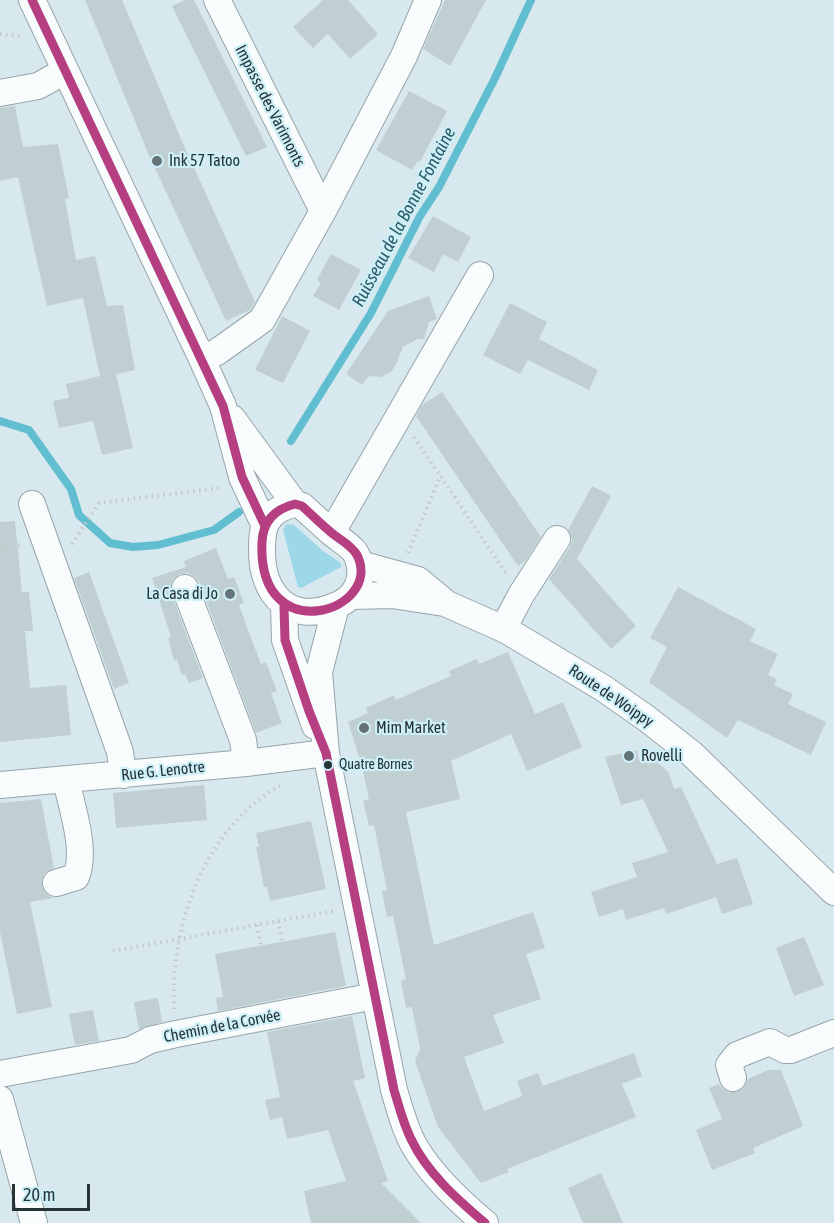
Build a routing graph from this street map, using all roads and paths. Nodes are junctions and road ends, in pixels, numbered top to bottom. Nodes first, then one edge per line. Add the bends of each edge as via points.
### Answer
1 (32, 0) edge
2 (217, 0) edge
3 (428, 0) edge
4 (65, 71) junction
5 (0, 93) edge
6 (323, 211) junction
7 (480, 275) dead end
8 (202, 359) junction
9 (223, 406) junction
10 (396, 422) junction
11 (441, 476) junction
12 (242, 477) junction
13 (32, 504) dead end
14 (295, 504) junction
15 (265, 526) junction
16 (80, 532) dead end
17 (332, 532) junction
18 (557, 539) dead end
19 (360, 564) junction
20 (398, 575) junction
21 (185, 588) dead end
22 (521, 595) junction
23 (344, 601) junction
24 (447, 604) junction
25 (284, 606) junction
26 (503, 629) junction
27 (326, 753) junction
28 (291, 757) junction
29 (246, 762) junction
30 (123, 775) junction
31 (66, 780) junction
32 (0, 785) edge
33 (831, 882) edge
34 (56, 883) dead end
35 (357, 907) junction
36 (278, 921) junction
37 (257, 925) junction
38 (178, 939) junction
39 (282, 942) dead end
40 (261, 945) dead end
41 (113, 951) dead end
42 (375, 996) junction
43 (834, 1033) edge
44 (176, 1034) junction
45 (0, 1074) edge
46 (733, 1078) dead end
47 (0, 1099) edge
48 (34, 1223) edge
49 (486, 1223) edge

1 - 4 street
2 - 6 street, Impasse des Varimonts
3 - 6 street via 404,56
4 - 5 street via 38,86
4 - 8 street
6 - 8 street via 262,320
7 - 10 street
8 - 9 street
9 - 12 street
9 - 14 street
10 - 11 path via 410,431
10 - 17 street
11 - 20 path
11 - 22 path
12 - 15 street
12 - 16 path via 228,487 99,503
13 - 30 street via 120,752
14 - 15 street via 285,506
14 - 17 street
15 - 25 street via 264,570 274,596
17 - 19 street via 355,552
18 - 22 street
19 - 20 street, Route de Woippy
19 - 23 street via 358,587
20 - 24 street, Route de Woippy via 418,580
21 - 29 street via 243,740
22 - 26 street
23 - 24 street, Route de Woippy via 393,595
23 - 25 street via 316,612
23 - 27 street via 319,672
24 - 26 street, Route de Woippy
25 - 27 street via 285,640
26 - 33 street, Route de Woippy via 603,688 683,747
27 - 28 street, Rue G. Lenotre
27 - 35 street
28 - 29 street, Rue G. Lenotre
28 - 38 path via 293,779 267,794 242,816 204,866
29 - 30 street, Rue G. Lenotre
30 - 31 street, Rue G. Lenotre
31 - 32 street, Rue G. Lenotre
31 - 34 street via 81,854 80,867 75,877
35 - 36 path
35 - 42 street
36 - 37 path
36 - 39 path
37 - 38 path
37 - 40 path
38 - 41 path
38 - 44 path
42 - 44 street, Chemin de la Corvée
42 - 49 street via 394,1090 407,1131 429,1166
43 - 46 street via 792,1050 770,1042 737,1055 729,1065
44 - 45 street, Chemin de la Corvée via 150,1040 131,1050
47 - 48 street

